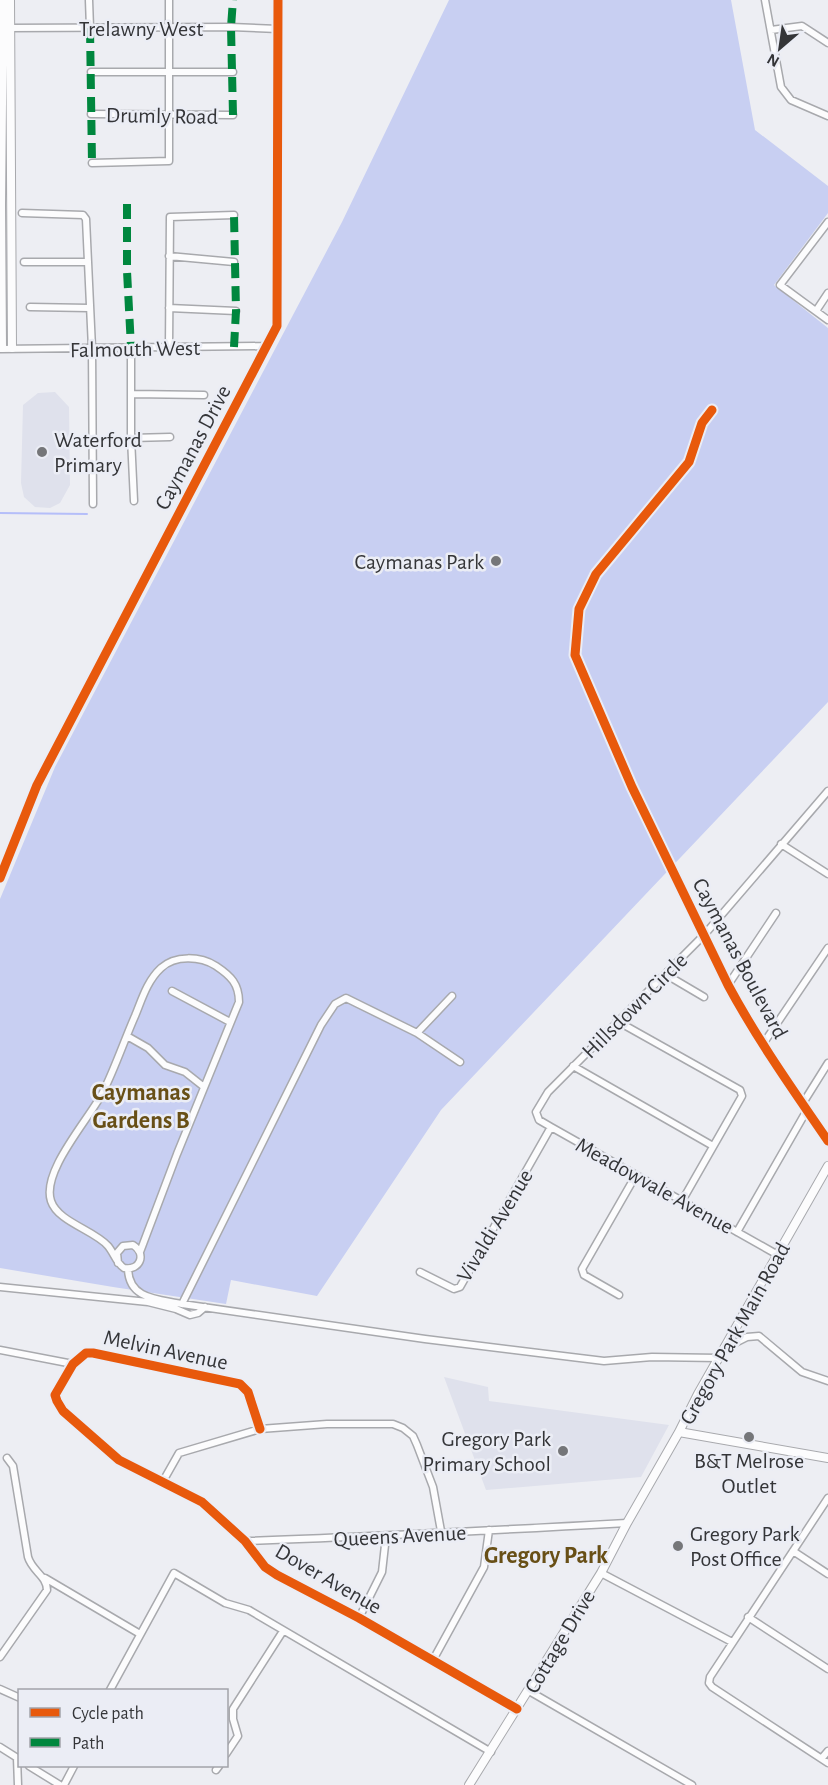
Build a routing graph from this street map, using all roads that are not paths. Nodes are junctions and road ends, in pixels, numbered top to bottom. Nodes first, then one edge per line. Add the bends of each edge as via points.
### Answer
1 (3, 0) edge
2 (10, 0) edge
3 (89, 0) edge
4 (169, 0) edge
5 (278, 0) edge
6 (765, 0) edge
7 (5, 28) edge
8 (90, 28) junction
9 (169, 28) junction
10 (278, 29) junction
11 (771, 30) junction
12 (828, 43) edge
13 (91, 72) dead end
14 (170, 72) junction
15 (233, 72) dead end
16 (91, 114) dead end
17 (170, 114) junction
18 (233, 115) dead end
19 (828, 116) edge
20 (92, 162) dead end
21 (22, 213) dead end
22 (234, 215) dead end
23 (828, 222) edge
24 (170, 256) junction
25 (24, 262) dead end
26 (87, 262) junction
27 (234, 262) dead end
28 (827, 296) edge
29 (30, 307) dead end
30 (89, 308) junction
31 (169, 308) junction
32 (236, 311) dead end
33 (816, 311) junction
34 (828, 320) edge
35 (267, 346) junction
36 (131, 347) junction
37 (169, 347) junction
38 (12, 348) junction
39 (92, 348) junction
40 (1, 349) edge
41 (132, 394) junction
42 (204, 395) dead end
43 (712, 410) dead end
44 (170, 436) dead end
45 (131, 438) junction
46 (134, 501) dead end
47 (93, 504) dead end
48 (827, 794) edge
49 (781, 844) junction
50 (828, 874) edge
51 (0, 878) edge
52 (776, 913) dead end
53 (705, 934) junction
54 (828, 948) edge
55 (665, 974) junction
56 (728, 985) junction
57 (172, 991) dead end
58 (452, 996) dead end
59 (704, 997) dead end
60 (617, 1021) junction
61 (230, 1022) junction
62 (417, 1033) junction
63 (127, 1036) junction
64 (763, 1044) junction
65 (460, 1062) dead end
66 (828, 1063) edge
67 (573, 1066) junction
68 (204, 1087) junction
69 (803, 1103) junction
70 (807, 1110) junction
71 (536, 1112) joint
72 (551, 1127) junction
73 (828, 1141) edge
74 (713, 1146) junction
75 (828, 1166) edge
76 (636, 1175) junction
77 (682, 1201) junction
78 (737, 1232) junction
79 (140, 1252) junction
80 (778, 1255) junction
81 (118, 1263) junction
82 (128, 1269) junction
83 (420, 1272) dead end
84 (0, 1287) edge
85 (619, 1295) dead end
86 (182, 1304) junction
87 (205, 1307) junction
88 (725, 1348) junction
89 (0, 1350) edge
90 (719, 1358) junction
91 (73, 1364) junction
92 (828, 1381) edge
93 (260, 1429) junction
94 (679, 1432) junction
95 (8, 1458) dead end
96 (828, 1458) edge
97 (162, 1483) junction
98 (828, 1498) edge
99 (627, 1523) junction
100 (489, 1530) junction
101 (441, 1531) junction
102 (386, 1536) junction
103 (245, 1541) junction
104 (793, 1551) junction
105 (601, 1573) junction
106 (828, 1574) edge
107 (42, 1576) junction
108 (748, 1617) junction
109 (359, 1618) junction
110 (283, 1631) junction
111 (140, 1634) junction
112 (732, 1642) junction
113 (0, 1657) edge
114 (433, 1660) junction
115 (828, 1669) edge
116 (0, 1689) edge
117 (111, 1689) edge
118 (529, 1691) junction
119 (18, 1697) edge
120 (517, 1709) junction
121 (0, 1747) edge
122 (228, 1751) edge
123 (828, 1751) edge
124 (491, 1752) junction
125 (18, 1759) edge
126 (825, 1760) edge
127 (31, 1767) edge
128 (73, 1767) edge
129 (18, 1785) edge
130 (62, 1785) edge
131 (469, 1785) edge
132 (692, 1785) edge

1 - 7 street
2 - 7 street
3 - 8 street
4 - 9 street
5 - 10 street, Caymanas Drive
6 - 11 street
7 - 8 street, Trelawny West
7 - 38 street
7 - 40 street
8 - 9 street, Trelawny West
9 - 10 street, Trelawny West
9 - 14 street
10 - 35 street, Caymanas Drive via 277,326
11 - 12 street via 802,26
11 - 19 street via 779,81 787,96
13 - 14 street
14 - 15 street
14 - 17 street
16 - 17 street, Drumly Road
17 - 18 street, Drumly Road
17 - 20 street via 169,161
21 - 26 street via 85,217
22 - 24 street via 172,215
23 - 33 street via 780,285
24 - 27 street
24 - 31 street
25 - 26 street
26 - 30 street
28 - 33 street
29 - 30 street
30 - 39 street
31 - 32 street
31 - 37 street
33 - 34 street
35 - 37 street, Falmouth West
35 - 51 street, Caymanas Drive via 37,785
36 - 37 street, Falmouth West
36 - 39 street, Falmouth West
36 - 41 street
38 - 39 street, Falmouth West
38 - 40 street, Falmouth West
39 - 47 street
41 - 42 street
41 - 45 street
43 - 53 street, Caymanas Boulevard via 702,423 689,462 596,574 579,609 575,656 632,787
44 - 45 street
45 - 46 street
48 - 49 street, Hillsdown Circle
49 - 50 street
49 - 53 street, Hillsdown Circle
52 - 56 street
53 - 55 street, Hillsdown Circle
53 - 56 street, Caymanas Boulevard
54 - 64 street
55 - 59 street
55 - 60 street, Hillsdown Circle
56 - 64 street, Caymanas Boulevard
57 - 61 street
58 - 62 street
60 - 67 street, Hillsdown Circle
60 - 74 street via 740,1090 742,1096
61 - 63 street via 239,1002 235,983 211,963 184,958 162,966 155,974
61 - 68 street
62 - 65 street
62 - 86 street via 346,998 335,1004
63 - 68 street via 148,1048 165,1065 185,1072
63 - 81 street via 103,1092 67,1146 51,1187 51,1201 57,1211 108,1246
64 - 69 street, Caymanas Boulevard
66 - 69 street
67 - 71 street, Hillsdown Circle via 548,1092
67 - 74 street
68 - 79 street
69 - 70 street, Caymanas Boulevard
70 - 73 street, Caymanas Boulevard
70 - 78 street
71 - 72 street, Meadowvale Avenue via 539,1120
72 - 76 street, Meadowvale Avenue
72 - 83 street, Vivaldi Avenue via 460,1287 454,1289
74 - 77 street
75 - 80 street, Gregory Park Main Road
76 - 77 street, Meadowvale Avenue
76 - 85 street via 582,1269 584,1275
77 - 78 street, Meadowvale Avenue
78 - 80 street, Meadowvale Avenue
79 - 81 street via 133,1245 123,1246 117,1253
79 - 82 street via 140,1262
80 - 88 street, Gregory Park Main Road
81 - 82 street
82 - 86 street via 135,1290 144,1296
84 - 87 street via 148,1302 190,1315
86 - 87 street
87 - 90 street via 425,1340 604,1361
88 - 90 street, Gregory Park Main Road
88 - 92 street via 747,1337 759,1336 802,1372
89 - 91 street
90 - 94 street, Gregory Park Main Road
91 - 93 street, Melvin Avenue via 86,1353 93,1353 240,1384 248,1392
91 - 97 street, Dover Avenue via 55,1395 63,1410 119,1460
93 - 97 street via 179,1453
93 - 101 street via 327,1424 393,1424 403,1428 412,1436 433,1487
94 - 96 street, Gregory Park Main Road
94 - 99 street, Cottage Drive
95 - 107 street via 13,1466 28,1557
97 - 103 street, Dover Avenue via 202,1502
98 - 104 street
99 - 100 street, Queens Avenue
99 - 105 street, Cottage Drive
100 - 101 street, Queens Avenue
100 - 114 street via 484,1567
101 - 102 street, Queens Avenue
102 - 103 street, Queens Avenue
102 - 109 street via 382,1572
103 - 109 street, Dover Avenue via 277,1575
104 - 106 street
104 - 108 street
105 - 112 street
105 - 118 street, Cottage Drive
107 - 111 street
107 - 113 street via 47,1584 44,1598
108 - 112 street
108 - 115 street
109 - 114 street, Dover Avenue
110 - 111 street via 174,1573
110 - 122 street via 233,1709 237,1736
110 - 124 street
111 - 117 street
112 - 126 street via 710,1677 712,1688
114 - 120 street, Dover Avenue
116 - 119 street
118 - 120 street, Cottage Drive
118 - 132 street
120 - 124 street, Cottage Drive
121 - 125 street
123 - 126 street
124 - 131 street, Cottage Drive
125 - 129 street
127 - 130 street
128 - 130 street

